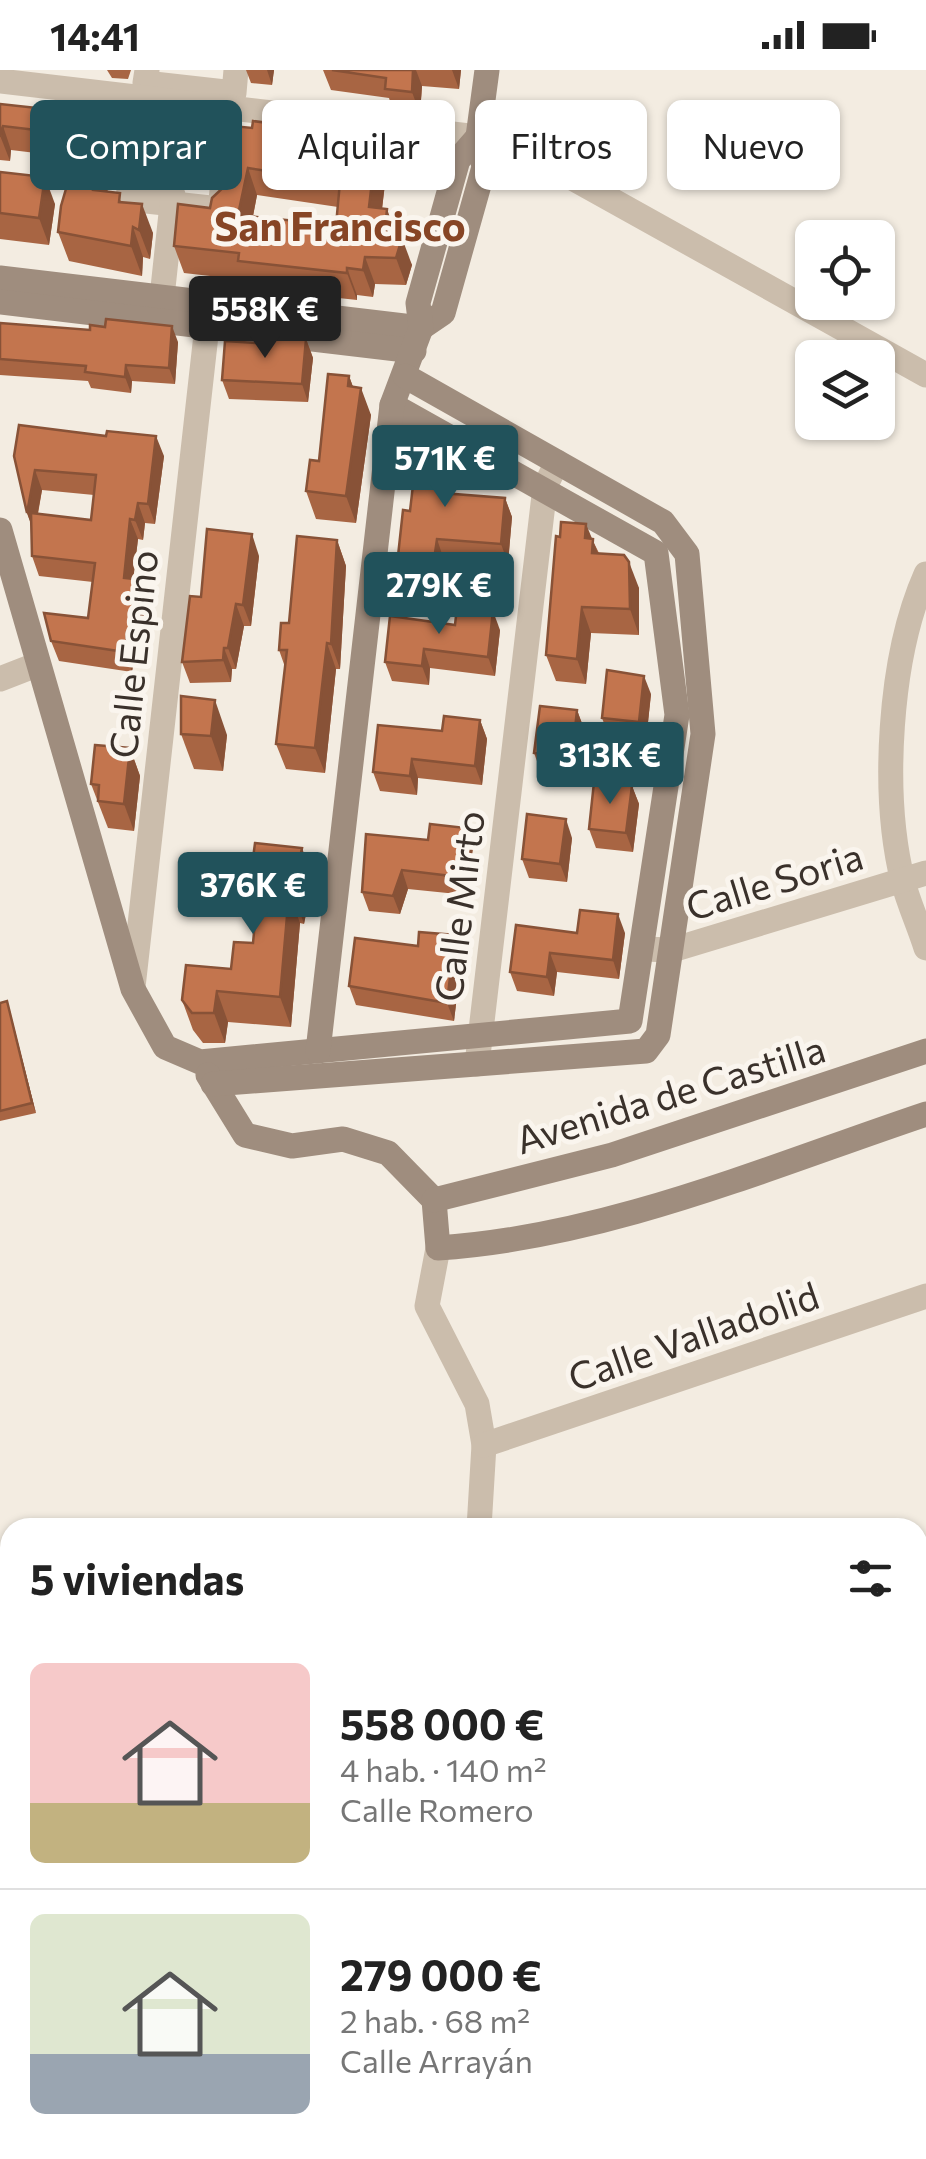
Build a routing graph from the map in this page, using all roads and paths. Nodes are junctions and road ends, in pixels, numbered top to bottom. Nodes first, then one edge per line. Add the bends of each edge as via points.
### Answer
1 (147, 70) edge
2 (236, 70) edge
3 (487, 70) edge
4 (0, 81) edge
5 (483, 100) edge
6 (475, 137) edge
7 (478, 190) edge
8 (592, 190) edge
9 (172, 200) junction
10 (0, 278) edge
11 (162, 297) junction
12 (0, 302) edge
13 (207, 326) junction
14 (417, 340) junction
15 (926, 375) edge
16 (405, 376) junction
17 (392, 405) junction
18 (557, 462) junction
19 (546, 488) junction
20 (0, 530) edge
21 (926, 574) edge
22 (36, 665) junction
23 (0, 679) edge
24 (914, 877) edge
25 (926, 948) edge
26 (643, 950) junction
27 (672, 950) junction
28 (133, 989) junction
29 (481, 1036) junction
30 (926, 1051) edge
31 (317, 1064) junction
32 (477, 1064) junction
33 (207, 1073) junction
34 (926, 1114) edge
35 (434, 1200) junction
36 (438, 1248) junction
37 (926, 1296) edge
38 (484, 1445) junction
39 (480, 1518) edge

1 - 2 street via 145,83 234,93
3 - 5 street
4 - 6 street
7 - 14 street via 443,313
8 - 15 street
9 - 9 street via 128,199 137,116 228,126 220,209
9 - 11 street
10 - 11 street
11 - 14 street
12 - 13 street
13 - 14 street
13 - 28 street, Calle Espino
14 - 16 street
16 - 17 street
16 - 18 street
17 - 19 street
17 - 31 street
18 - 19 street, Calle Mirto
18 - 27 street via 663,522 687,554 703,734
19 - 26 street via 656,553 677,715
19 - 29 street, Calle Mirto
20 - 22 street
21 - 24 street via 894,696 894,819
22 - 23 street
22 - 28 street
24 - 25 street
24 - 27 street, Calle Soria
26 - 27 street, Calle Soria
26 - 29 street via 630,1021
27 - 32 street via 658,1036 646,1051
28 - 33 street via 165,1047
29 - 31 street
29 - 32 street, Calle Mirto
30 - 35 street, Avenida de Castilla via 612,1155
31 - 32 street
31 - 33 street
33 - 35 street via 245,1135 292,1146 342,1140 388,1153
34 - 36 street via 627,1214 490,1245
35 - 36 street
36 - 38 street via 427,1306 476,1404
37 - 38 street, Calle Valladolid
38 - 39 street

